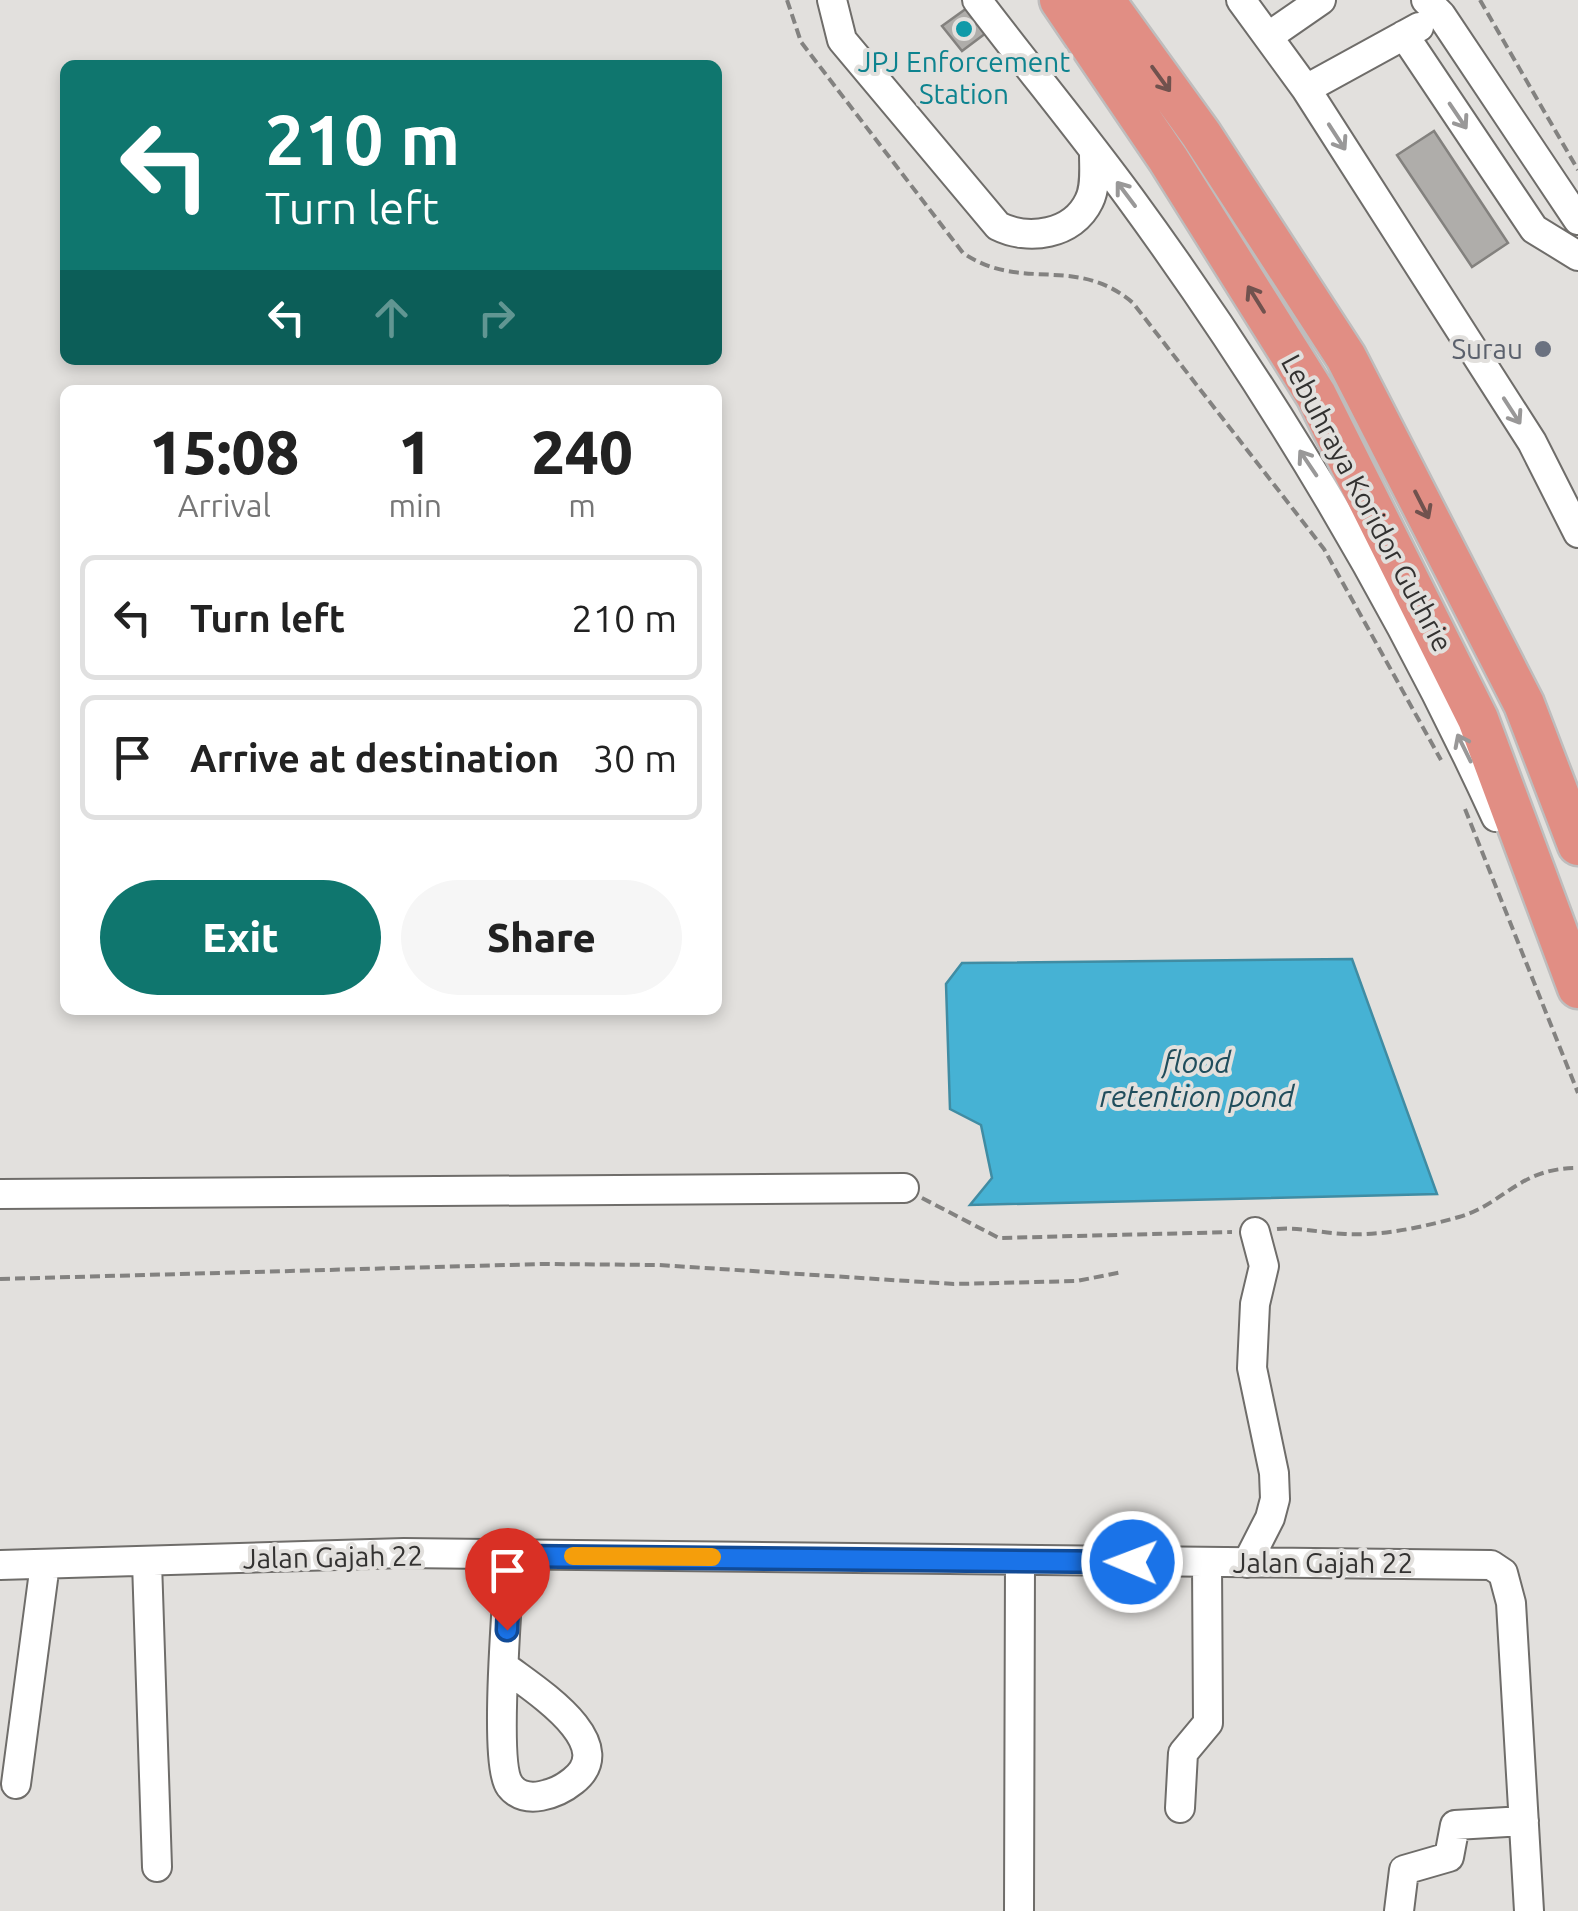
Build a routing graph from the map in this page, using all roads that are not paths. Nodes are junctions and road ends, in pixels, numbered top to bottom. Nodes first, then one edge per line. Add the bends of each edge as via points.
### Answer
1 (832, 0) edge
2 (977, 0) edge
3 (1060, 0) edge
4 (1104, 0) edge
5 (1241, 0) edge
6 (1305, 5) edge
7 (1433, 8) edge
8 (1404, 35) junction
9 (1270, 36) junction
10 (1306, 89) junction
11 (1094, 154) junction
12 (1578, 220) edge
13 (1578, 256) edge
14 (1578, 533) edge
15 (1578, 845) edge
16 (1578, 988) edge
17 (1578, 995) edge
18 (904, 1188) dead end
19 (0, 1194) edge
20 (1255, 1232) dead end
21 (510, 1556) junction
22 (1020, 1560) junction
23 (146, 1562) junction
24 (1263, 1562) junction
25 (0, 1564) edge
26 (45, 1564) junction
27 (1207, 1564) junction
28 (505, 1668) dead end
29 (16, 1784) dead end
30 (1180, 1808) dead end
31 (1524, 1821) junction
32 (157, 1867) dead end
33 (1020, 1911) edge
34 (1399, 1911) edge
35 (1529, 1911) edge

1 - 11 street via 842,40 998,226 1039,236 1070,221 1091,198
2 - 11 street
16 -> 3 highway, Lebuhraya Koridor Guthrie via 1478,719 1316,395
4 -> 15 highway, Lebuhraya Koridor Guthrie via 1202,134 1346,357 1524,704
5 - 9 street
6 - 9 street
7 - 8 street
7 - 12 street
8 - 10 street
8 -> 13 street via 1534,229
9 - 10 street
10 -> 14 street via 1532,442
17 -> 11 street via 1460,739 1320,480 1130,197
18 - 19 street
20 - 24 street via 1264,1266 1252,1368 1274,1499
21 - 22 street, Jalan Gajah 22
21 - 23 street, Jalan Gajah 22
21 - 28 street
22 - 27 street, Jalan Gajah 22
22 - 33 street
23 - 26 street, Jalan Gajah 22
23 - 32 street
24 - 27 street, Jalan Gajah 22
24 - 31 street, Jalan Gajah 22 via 1475,1562 1503,1573 1511,1603
25 - 26 street, Jalan Gajah 22
26 - 29 street
27 - 30 street via 1208,1723 1183,1754
31 - 34 street via 1455,1825 1449,1858 1404,1870
31 - 35 street

